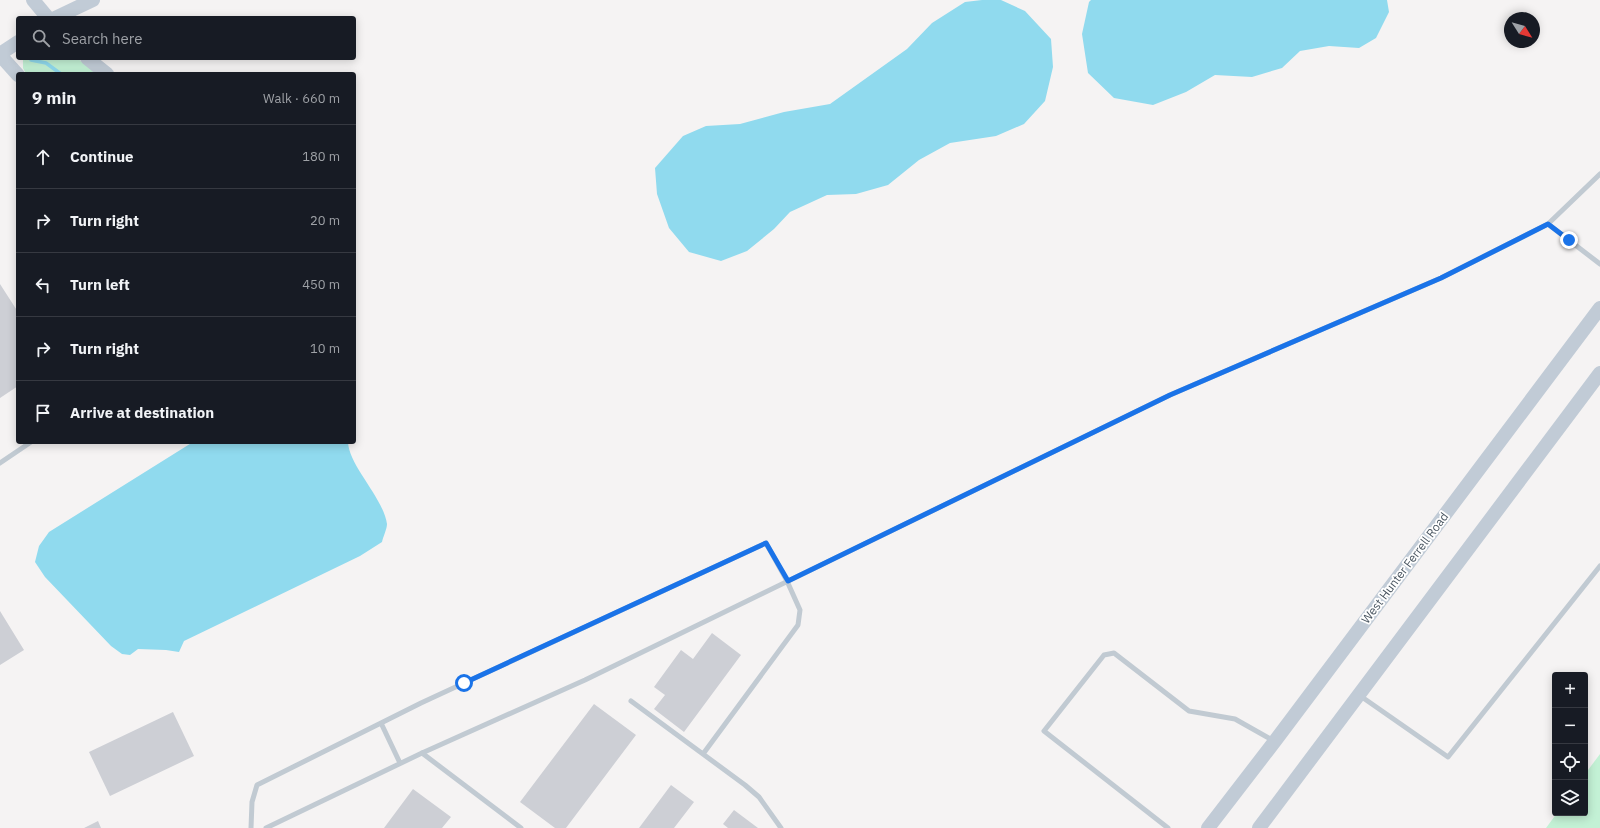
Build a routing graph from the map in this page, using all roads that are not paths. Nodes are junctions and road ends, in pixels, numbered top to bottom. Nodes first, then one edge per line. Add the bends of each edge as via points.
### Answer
1 (33, 0) edge
2 (93, 0) edge
3 (46, 16) edge
4 (59, 16) edge
5 (16, 43) edge
6 (0, 55) edge
7 (90, 60) edge
8 (104, 72) edge
9 (16, 73) edge
10 (1600, 174) edge
11 (1548, 224) junction
12 (1600, 264) edge
13 (1600, 308) edge
14 (1600, 373) edge
15 (28, 444) edge
16 (0, 463) edge
17 (1600, 566) edge
18 (788, 581) junction
19 (1359, 695) junction
20 (632, 701) dead end
21 (381, 723) junction
22 (1275, 741) junction
23 (422, 753) junction
24 (704, 754) junction
25 (400, 763) junction
26 (251, 828) edge
27 (266, 828) edge
28 (520, 828) edge
29 (781, 828) edge
30 (1168, 828) edge
31 (1208, 828) edge
32 (1259, 828) edge

1 - 3 main road
2 - 4 main road
5 - 6 main road
6 - 9 main road
7 - 8 main road
10 - 11 lane
11 - 12 lane
11 - 18 lane via 1441,278 1170,395
13 - 22 main road, West Hunter Ferrell Road
14 - 19 main road
15 - 16 lane
17 - 19 lane via 1448,757
18 - 21 lane via 766,543
18 - 23 lane via 585,680
18 - 24 lane via 800,610 798,625
19 - 32 main road
20 - 24 lane
21 - 25 lane
21 - 26 lane via 257,786 252,802
22 - 30 lane via 1235,720 1189,711 1114,653 1104,655 1044,730
22 - 31 main road, West Hunter Ferrell Road
23 - 25 lane
23 - 28 lane
24 - 29 lane via 759,797
25 - 27 lane

